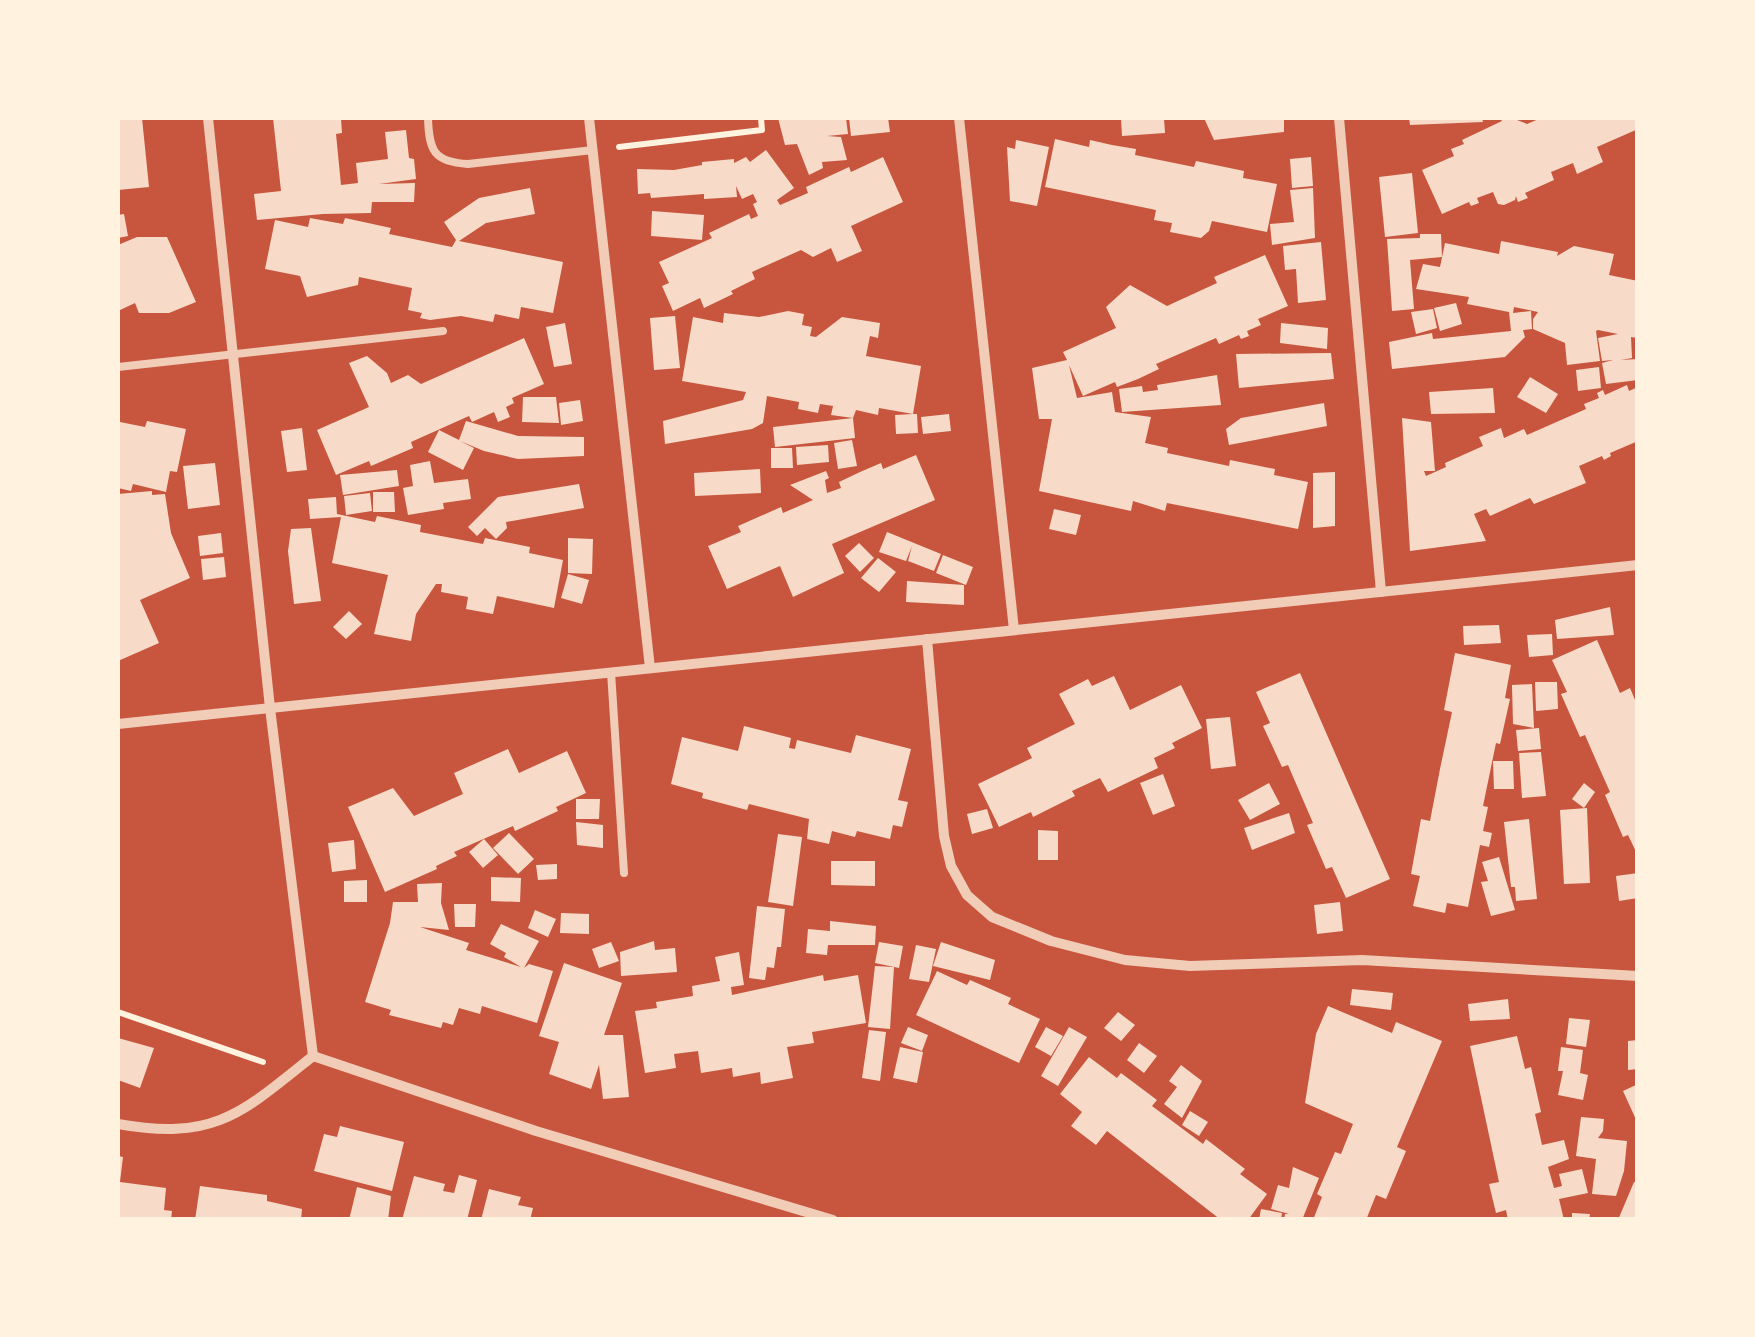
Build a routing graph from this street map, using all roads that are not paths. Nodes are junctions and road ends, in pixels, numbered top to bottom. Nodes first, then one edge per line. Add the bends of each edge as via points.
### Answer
1 (208, 118) edge
2 (428, 118) edge
3 (589, 118) edge
4 (960, 118) edge
5 (1338, 118) edge
6 (593, 150) junction
7 (442, 331) dead end
8 (234, 352) junction
9 (118, 367) edge
10 (1638, 565) edge
11 (1381, 592) junction
12 (1014, 630) junction
13 (927, 639) junction
14 (650, 668) junction
15 (611, 672) junction
16 (270, 708) junction
17 (118, 724) edge
18 (624, 873) dead end
19 (1638, 976) edge
20 (313, 1056) junction
21 (118, 1124) edge
22 (833, 1220) edge

1 - 8 street
2 - 6 lane via 434,152 451,163
3 - 6 street
4 - 12 street
5 - 11 street
6 - 14 street
7 - 8 lane
8 - 9 lane
8 - 16 street
10 - 11 street
11 - 12 street
12 - 13 street
13 - 14 street
13 - 19 street via 951,866 966,895 992,917 1125,960 1190,966 1362,960
14 - 15 street
15 - 16 street
15 - 18 lane
16 - 17 street
16 - 20 street
20 - 21 street via 216,1124 185,1131
20 - 22 street

